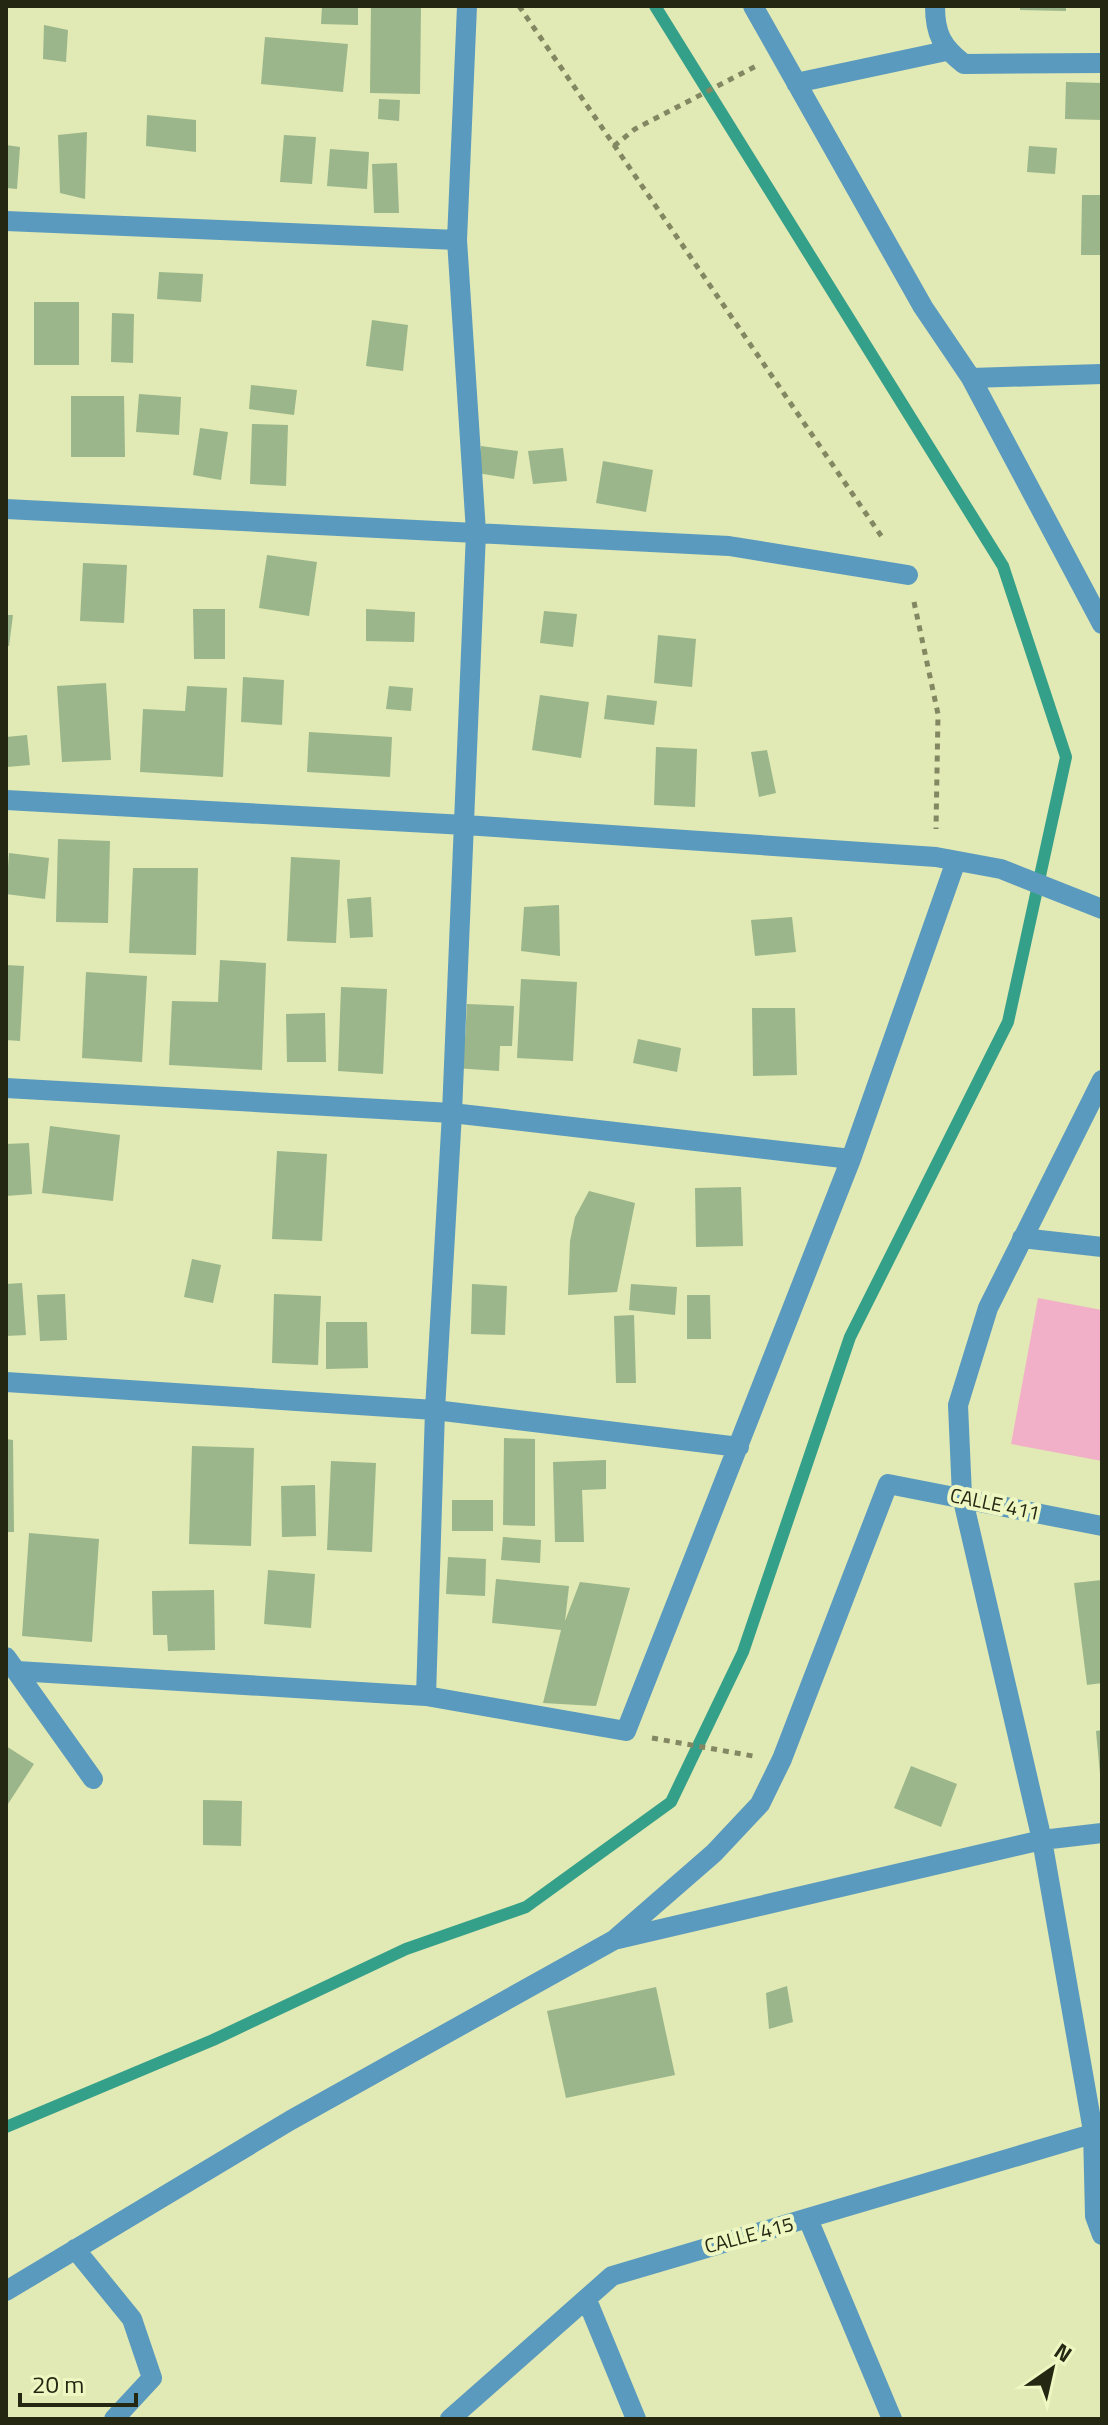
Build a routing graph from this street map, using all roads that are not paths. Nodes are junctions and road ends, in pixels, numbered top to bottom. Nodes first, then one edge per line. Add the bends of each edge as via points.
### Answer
1 (467, 6) edge
2 (753, 6) edge
3 (935, 6) edge
4 (946, 51) junction
5 (1102, 63) edge
6 (796, 83) junction
7 (6, 221) edge
8 (457, 240) junction
9 (1102, 374) edge
10 (971, 378) junction
11 (6, 509) edge
12 (476, 532) junction
13 (908, 575) road end
14 (1102, 624) edge
15 (6, 800) edge
16 (465, 825) junction
17 (946, 859) junction
18 (1102, 909) edge
19 (1102, 1080) edge
20 (6, 1088) edge
21 (452, 1113) junction
22 (851, 1159) junction
23 (1022, 1238) junction
24 (1102, 1247) edge
25 (6, 1382) edge
26 (435, 1410) junction
27 (739, 1447) junction
28 (962, 1496) junction
29 (1102, 1526) edge
30 (12, 1664) edge
31 (426, 1696) junction
32 (93, 1779) dead end
33 (1102, 1833) edge
34 (1042, 1840) junction
35 (614, 1940) junction
36 (1099, 2136) edge
37 (808, 2219) junction
38 (1102, 2235) edge
39 (75, 2249) junction
40 (6, 2291) edge
41 (587, 2300) junction
42 (114, 2419) edge
43 (450, 2419) edge
44 (636, 2419) edge
45 (892, 2419) edge

1 - 8 street
2 - 6 street
3 - 4 street via 935,29
4 - 5 street via 964,64
4 - 6 street
6 - 10 street via 923,307
7 - 8 street
8 - 12 street
9 - 10 street
10 - 14 street
11 - 12 street
12 - 13 street via 729,546
12 - 16 street
15 - 16 street
16 - 17 street
16 - 21 street
17 - 18 street via 1001,869
17 - 22 street
19 - 23 street
20 - 21 street
21 - 22 street
21 - 26 street
22 - 27 street
23 - 24 street
23 - 28 street via 988,1308 958,1405
25 - 26 street
26 - 27 street
26 - 31 street
27 - 31 street via 626,1731
28 - 29 street, CALLE 411
28 - 34 street
28 - 35 street, CALLE 411 via 888,1484 760,1804 714,1853
30 - 31 street
30 - 32 street
33 - 34 street
34 - 35 street
34 - 36 street
35 - 39 street via 291,2120
36 - 37 street, CALLE 415
36 - 38 street via 1095,2216
37 - 41 street, CALLE 415 via 612,2276
37 - 45 street
39 - 40 street
39 - 42 street via 132,2319 152,2378
41 - 43 street, CALLE 415
41 - 44 street

